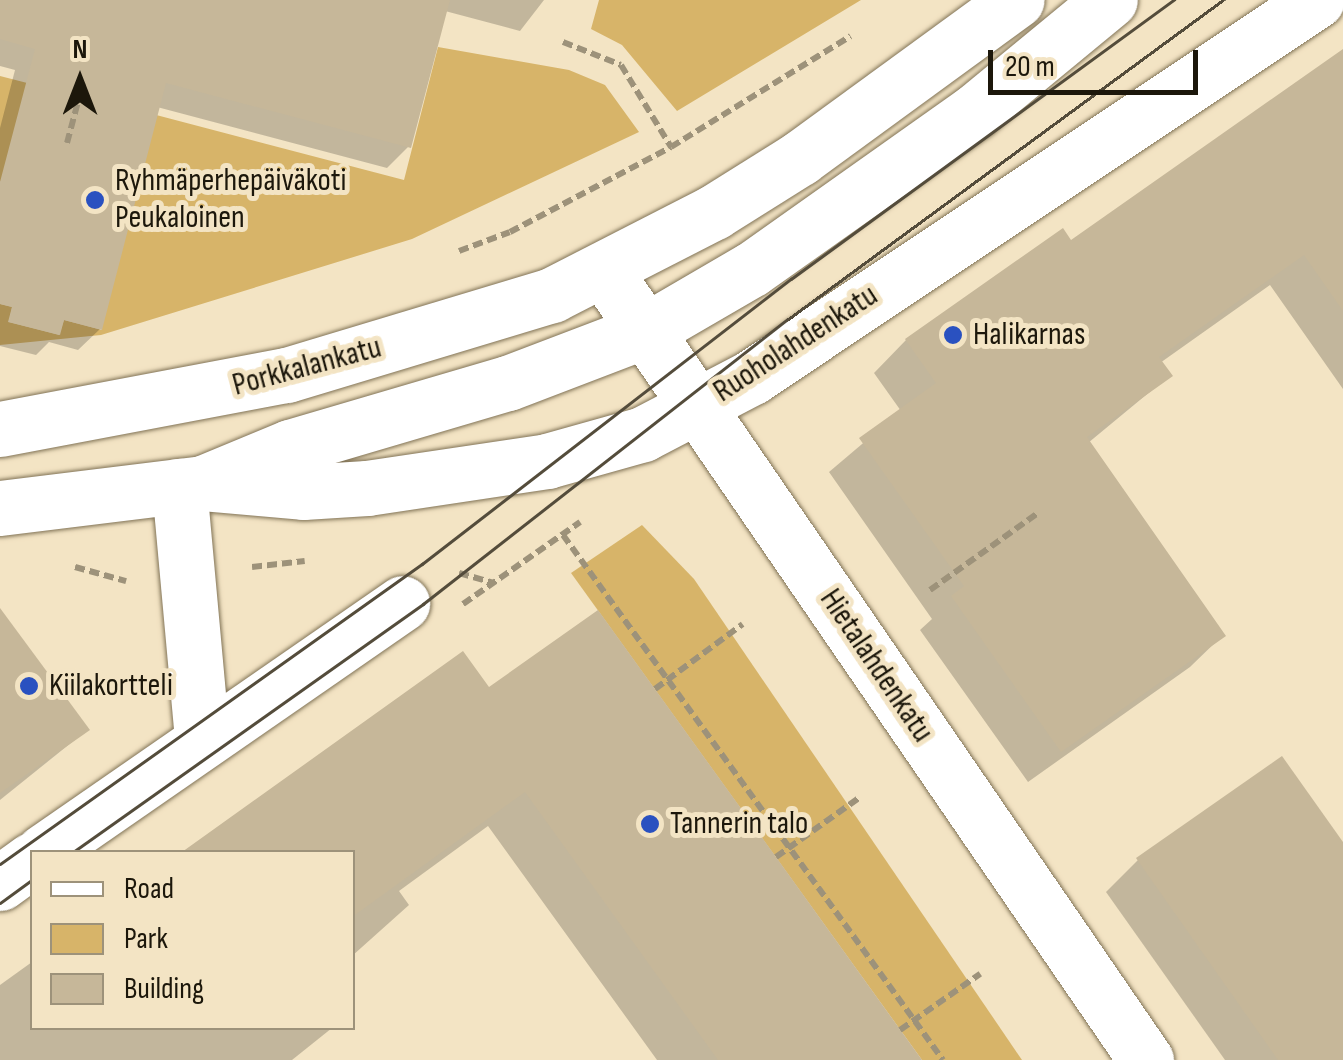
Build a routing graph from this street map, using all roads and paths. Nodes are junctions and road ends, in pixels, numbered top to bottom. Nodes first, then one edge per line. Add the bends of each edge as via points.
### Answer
1 (1017, 0) edge
2 (1110, 0) edge
3 (1317, 0) edge
4 (857, 32) dead end
5 (563, 42) dead end
6 (83, 83) dead end
7 (67, 142) dead end
8 (671, 147) junction
9 (439, 258) dead end
10 (606, 272) junction
11 (647, 330) junction
12 (700, 406) junction
13 (0, 429) edge
14 (191, 485) junction
15 (0, 508) edge
16 (1038, 514) dead end
17 (589, 516) dead end
18 (563, 534) junction
19 (930, 590) dead end
20 (402, 603) joint
21 (744, 624) dead end
22 (668, 680) junction
23 (655, 690) dead end
24 (202, 741) junction
25 (860, 798) dead end
26 (789, 848) junction
27 (47, 850) edge
28 (776, 857) dead end
29 (30, 861) edge
30 (0, 882) edge
31 (980, 974) dead end
32 (914, 1020) junction
33 (900, 1030) dead end
34 (942, 1060) edge
35 (1146, 1060) edge

1 - 10 street via 800,158
2 - 11 street via 958,123 752,269
3 - 12 street, Ruoholahdenkatu
4 - 8 path
5 - 8 path via 621,65
6 - 7 path
8 - 9 path via 510,232
10 - 11 street, Hietalahdenkatu
10 - 13 street, Porkkalankatu via 487,317 287,375
11 - 12 street, Hietalahdenkatu
11 - 14 street via 508,383 290,446
12 - 14 street, Ruoholahdenkatu via 644,434 533,463 303,492
12 - 35 street, Hietalahdenkatu
14 - 15 street
14 - 24 street
16 - 19 path
17 - 18 path
18 - 20 path via 462,605
18 - 22 path
20 - 24 street
21 - 22 path
22 - 23 path
22 - 26 path
24 - 27 street
25 - 26 path
26 - 28 path
26 - 32 path
29 - 30 street
31 - 32 path
32 - 33 path
32 - 34 path

